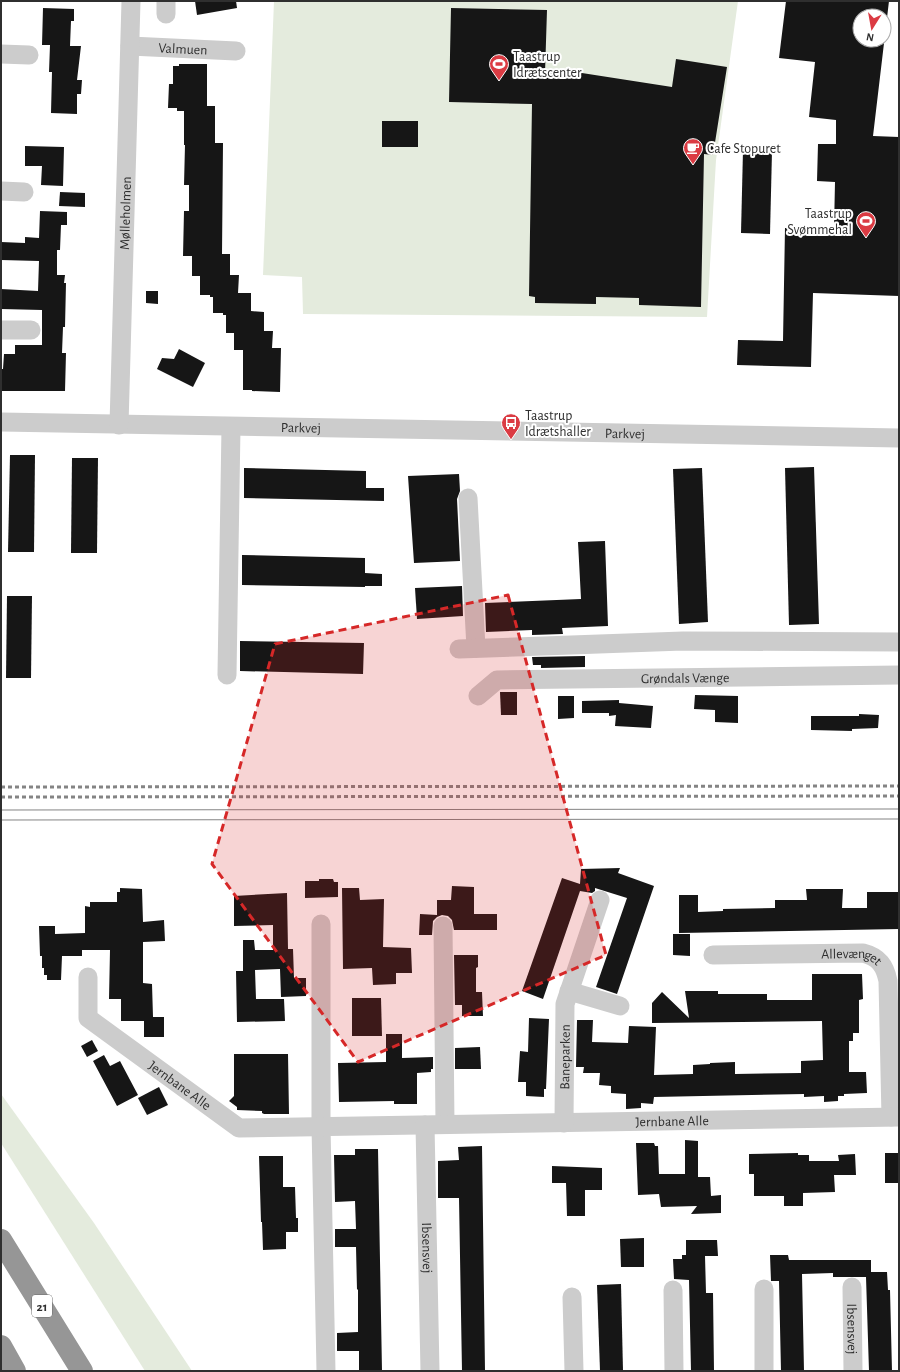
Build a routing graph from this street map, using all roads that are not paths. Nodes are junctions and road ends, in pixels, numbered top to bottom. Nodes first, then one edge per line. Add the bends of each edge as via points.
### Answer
1 (131, 1) edge
2 (130, 46) junction
3 (236, 51) dead end
4 (1, 54) edge
5 (30, 55) dead end
6 (1, 192) edge
7 (24, 192) dead end
8 (1, 330) edge
9 (31, 330) dead end
10 (1, 422) edge
11 (119, 425) junction
12 (231, 427) junction
13 (899, 438) edge
14 (468, 498) dead end
15 (899, 642) edge
16 (227, 675) dead end
17 (899, 675) edge
18 (478, 696) dead end
19 (600, 900) dead end
20 (321, 924) dead end
21 (443, 926) dead end
22 (713, 955) dead end
23 (88, 976) dead end
24 (569, 991) junction
25 (620, 1006) dead end
26 (895, 1117) edge
27 (564, 1123) junction
28 (445, 1124) junction
29 (425, 1125) junction
30 (321, 1126) junction
31 (1, 1240) edge
32 (852, 1287) dead end
33 (764, 1289) dead end
34 (674, 1290) dead end
35 (572, 1297) dead end
36 (1, 1346) edge
37 (77, 1362) edge
38 (15, 1371) edge
39 (87, 1371) edge
40 (326, 1371) edge
41 (430, 1371) edge
42 (574, 1371) edge
43 (674, 1371) edge
44 (764, 1371) edge
45 (853, 1371) edge

1 - 2 street, Mølleholmen
2 - 3 street, Valmuen
2 - 11 street, Mølleholmen
4 - 5 street
6 - 7 street
8 - 9 street
10 - 11 street, Parkvej
11 - 12 street, Parkvej
12 - 13 street, Parkvej
12 - 16 street
14 - 15 street via 468,648 682,641
17 - 18 street, Grøndals Vænge via 497,680
19 - 24 street, Baneparken
20 - 30 street
21 - 28 street
22 - 26 street, Allevænget via 863,954 883,964 888,981
23 - 30 street, Jernbane Alle via 88,1018 236,1126
24 - 25 street
24 - 27 street, Baneparken via 564,1004
26 - 27 street, Jernbane Alle
27 - 28 street, Jernbane Alle
28 - 29 street, Jernbane Alle
29 - 30 street, Jernbane Alle
29 - 41 street, Ibsensvej
30 - 40 street
31 - 37 highway, 21
32 - 45 street, Ibsensvej
33 - 44 street
34 - 43 street
35 - 42 street
36 - 38 highway
37 - 39 highway

